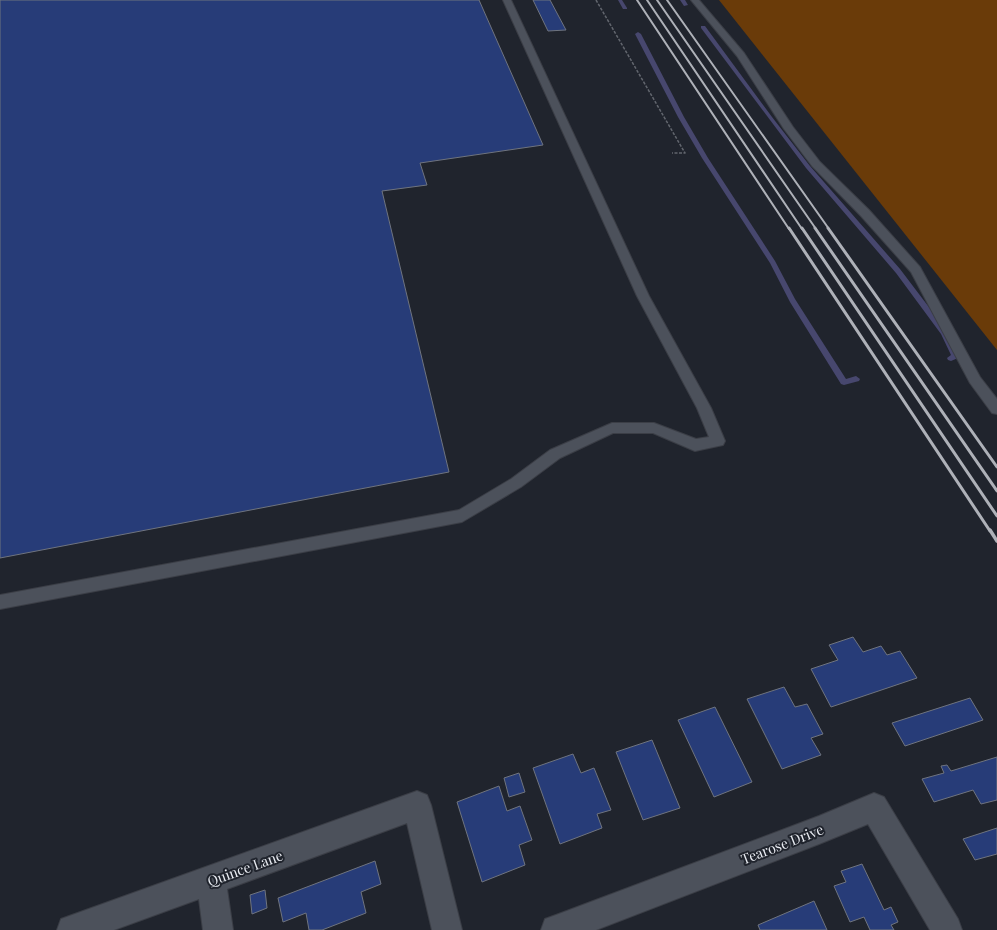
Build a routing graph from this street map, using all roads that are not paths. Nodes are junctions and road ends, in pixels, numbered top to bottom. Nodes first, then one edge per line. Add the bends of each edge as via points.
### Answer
1 (507, 0) edge
2 (695, 0) edge
3 (997, 409) edge
4 (0, 602) edge
5 (211, 880) junction
6 (72, 930) edge
7 (218, 930) edge
8 (447, 930) edge
9 (556, 930) edge
10 (947, 930) edge

1 - 4 lane via 643,296 704,408 718,441 695,445 654,428 612,428 555,454 516,483 462,516
2 - 3 lane via 741,55 789,129 816,164 916,270 975,380
5 - 6 street, Quince Lane
5 - 7 street
5 - 8 street, Quince Lane via 417,805
9 - 10 street, Tearose Drive via 874,807

